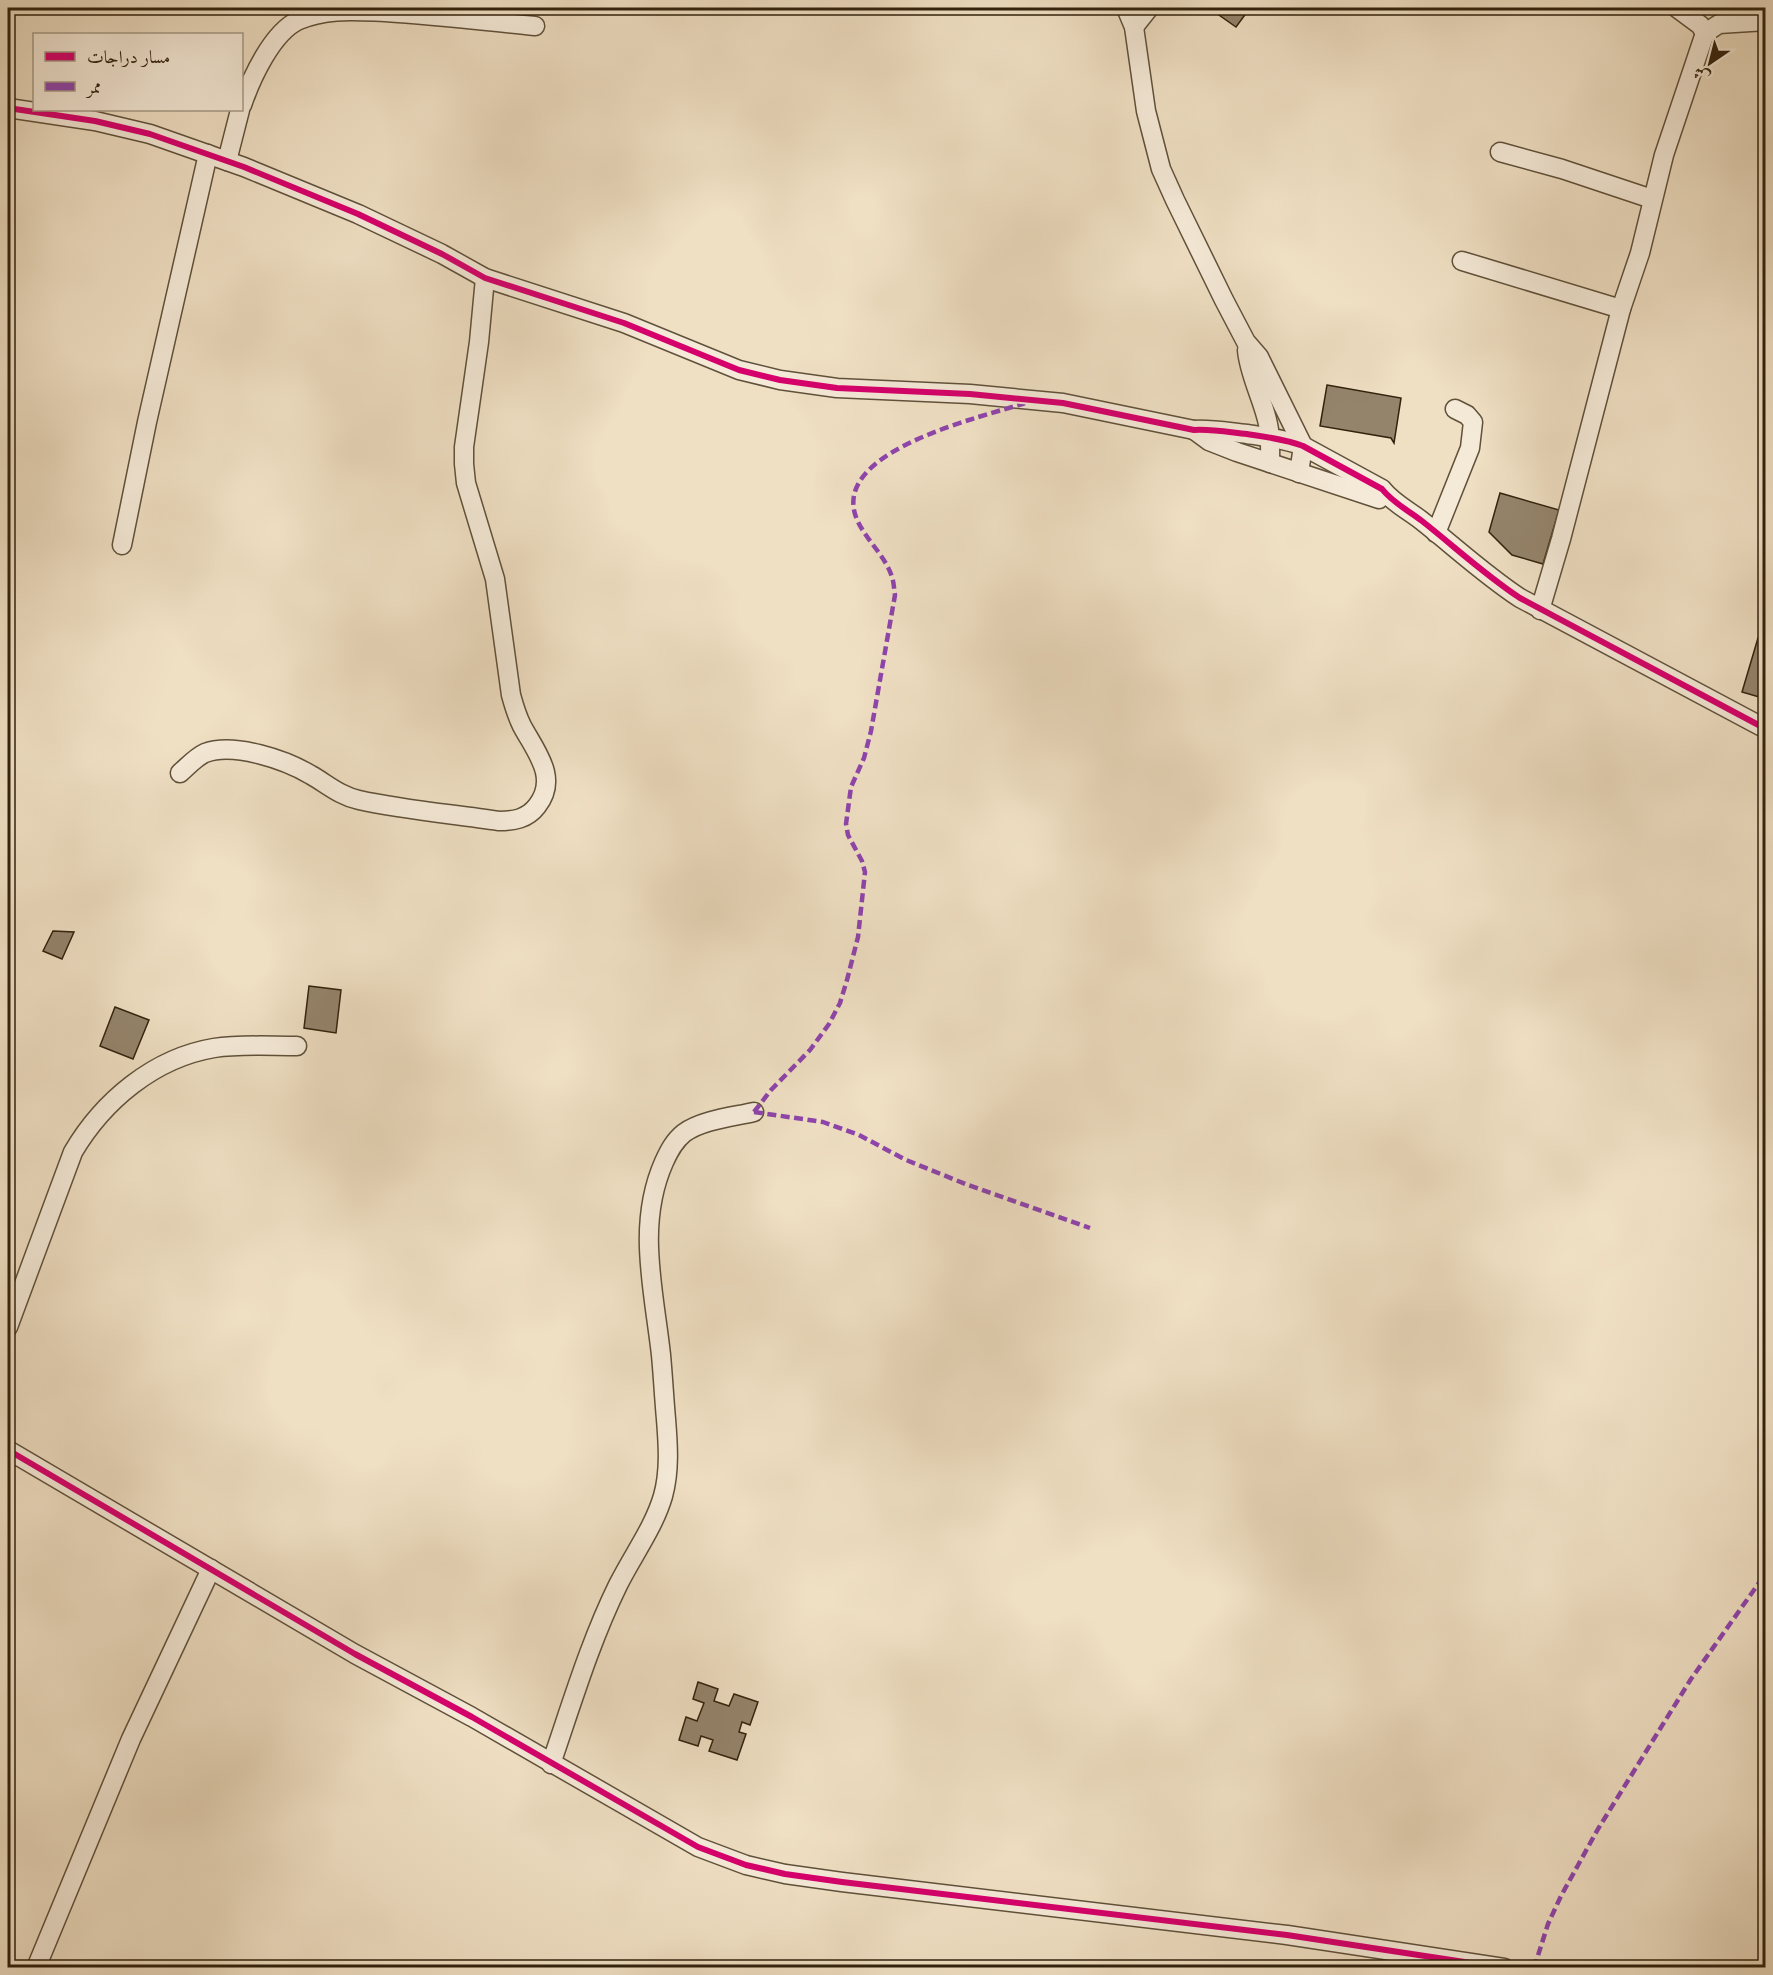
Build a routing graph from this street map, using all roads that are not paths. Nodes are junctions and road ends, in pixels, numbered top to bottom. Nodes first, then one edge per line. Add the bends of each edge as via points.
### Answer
1 (1126, 8) edge
2 (1149, 8) edge
3 (1677, 8) edge
4 (1766, 21) edge
5 (535, 26) dead end
6 (1134, 27) junction
7 (1705, 33) junction
8 (243, 103) edge
9 (8, 108) edge
10 (240, 111) edge
11 (1500, 152) dead end
12 (208, 154) junction
13 (227, 161) junction
14 (1652, 199) junction
15 (1462, 261) dead end
16 (485, 278) junction
17 (1622, 309) junction
18 (1246, 342) junction
19 (1455, 409) dead end
20 (1194, 430) junction
21 (1270, 436) junction
22 (1304, 446) junction
23 (1270, 463) junction
24 (1299, 473) junction
25 (1390, 498) junction
26 (1436, 533) junction
27 (122, 545) dead end
28 (1539, 610) junction
29 (1766, 729) edge
30 (180, 772) dead end
31 (297, 1046) dead end
32 (754, 1112) dead end
33 (8, 1327) edge
34 (8, 1450) edge
35 (211, 1569) junction
36 (551, 1764) junction
37 (36, 1968) edge
38 (1504, 1968) edge

1 - 6 street
2 - 6 street
3 - 7 street
4 - 7 street via 1719,24
5 - 8 street via 431,14 340,10 321,13 284,30 262,61
6 - 18 street via 1146,111 1161,169
7 - 14 street
9 - 12 street via 95,121
10 - 13 street
11 - 14 street
12 - 13 street
12 - 27 street
13 - 16 street via 358,214
14 - 17 street
15 - 17 street
16 - 20 street via 780,380 837,388 970,394 1063,404
16 - 30 street via 464,447 466,483 495,579 510,695 545,769 547,784 543,797 523,818 499,821 350,798 285,762 238,751 220,749 207,753
17 - 28 street
18 - 21 street via 1248,362
18 - 22 street via 1259,357
19 - 26 street via 1473,422 1473,434
20 - 21 street
20 - 23 street via 1209,441
21 - 22 street
21 - 23 street
22 - 24 street
22 - 25 street via 1382,489
23 - 24 street
24 - 25 street via 1378,499
25 - 26 street
26 - 28 street via 1493,580
28 - 29 street
31 - 33 street via 255,1045 190,1054 143,1077 105,1110 74,1152
32 - 36 street via 686,1131 674,1142 659,1174 647,1236 661,1355 666,1481 655,1515 596,1634
34 - 35 street
35 - 36 street
35 - 37 street via 131,1739
36 - 38 street via 698,1847 785,1874 1287,1935

